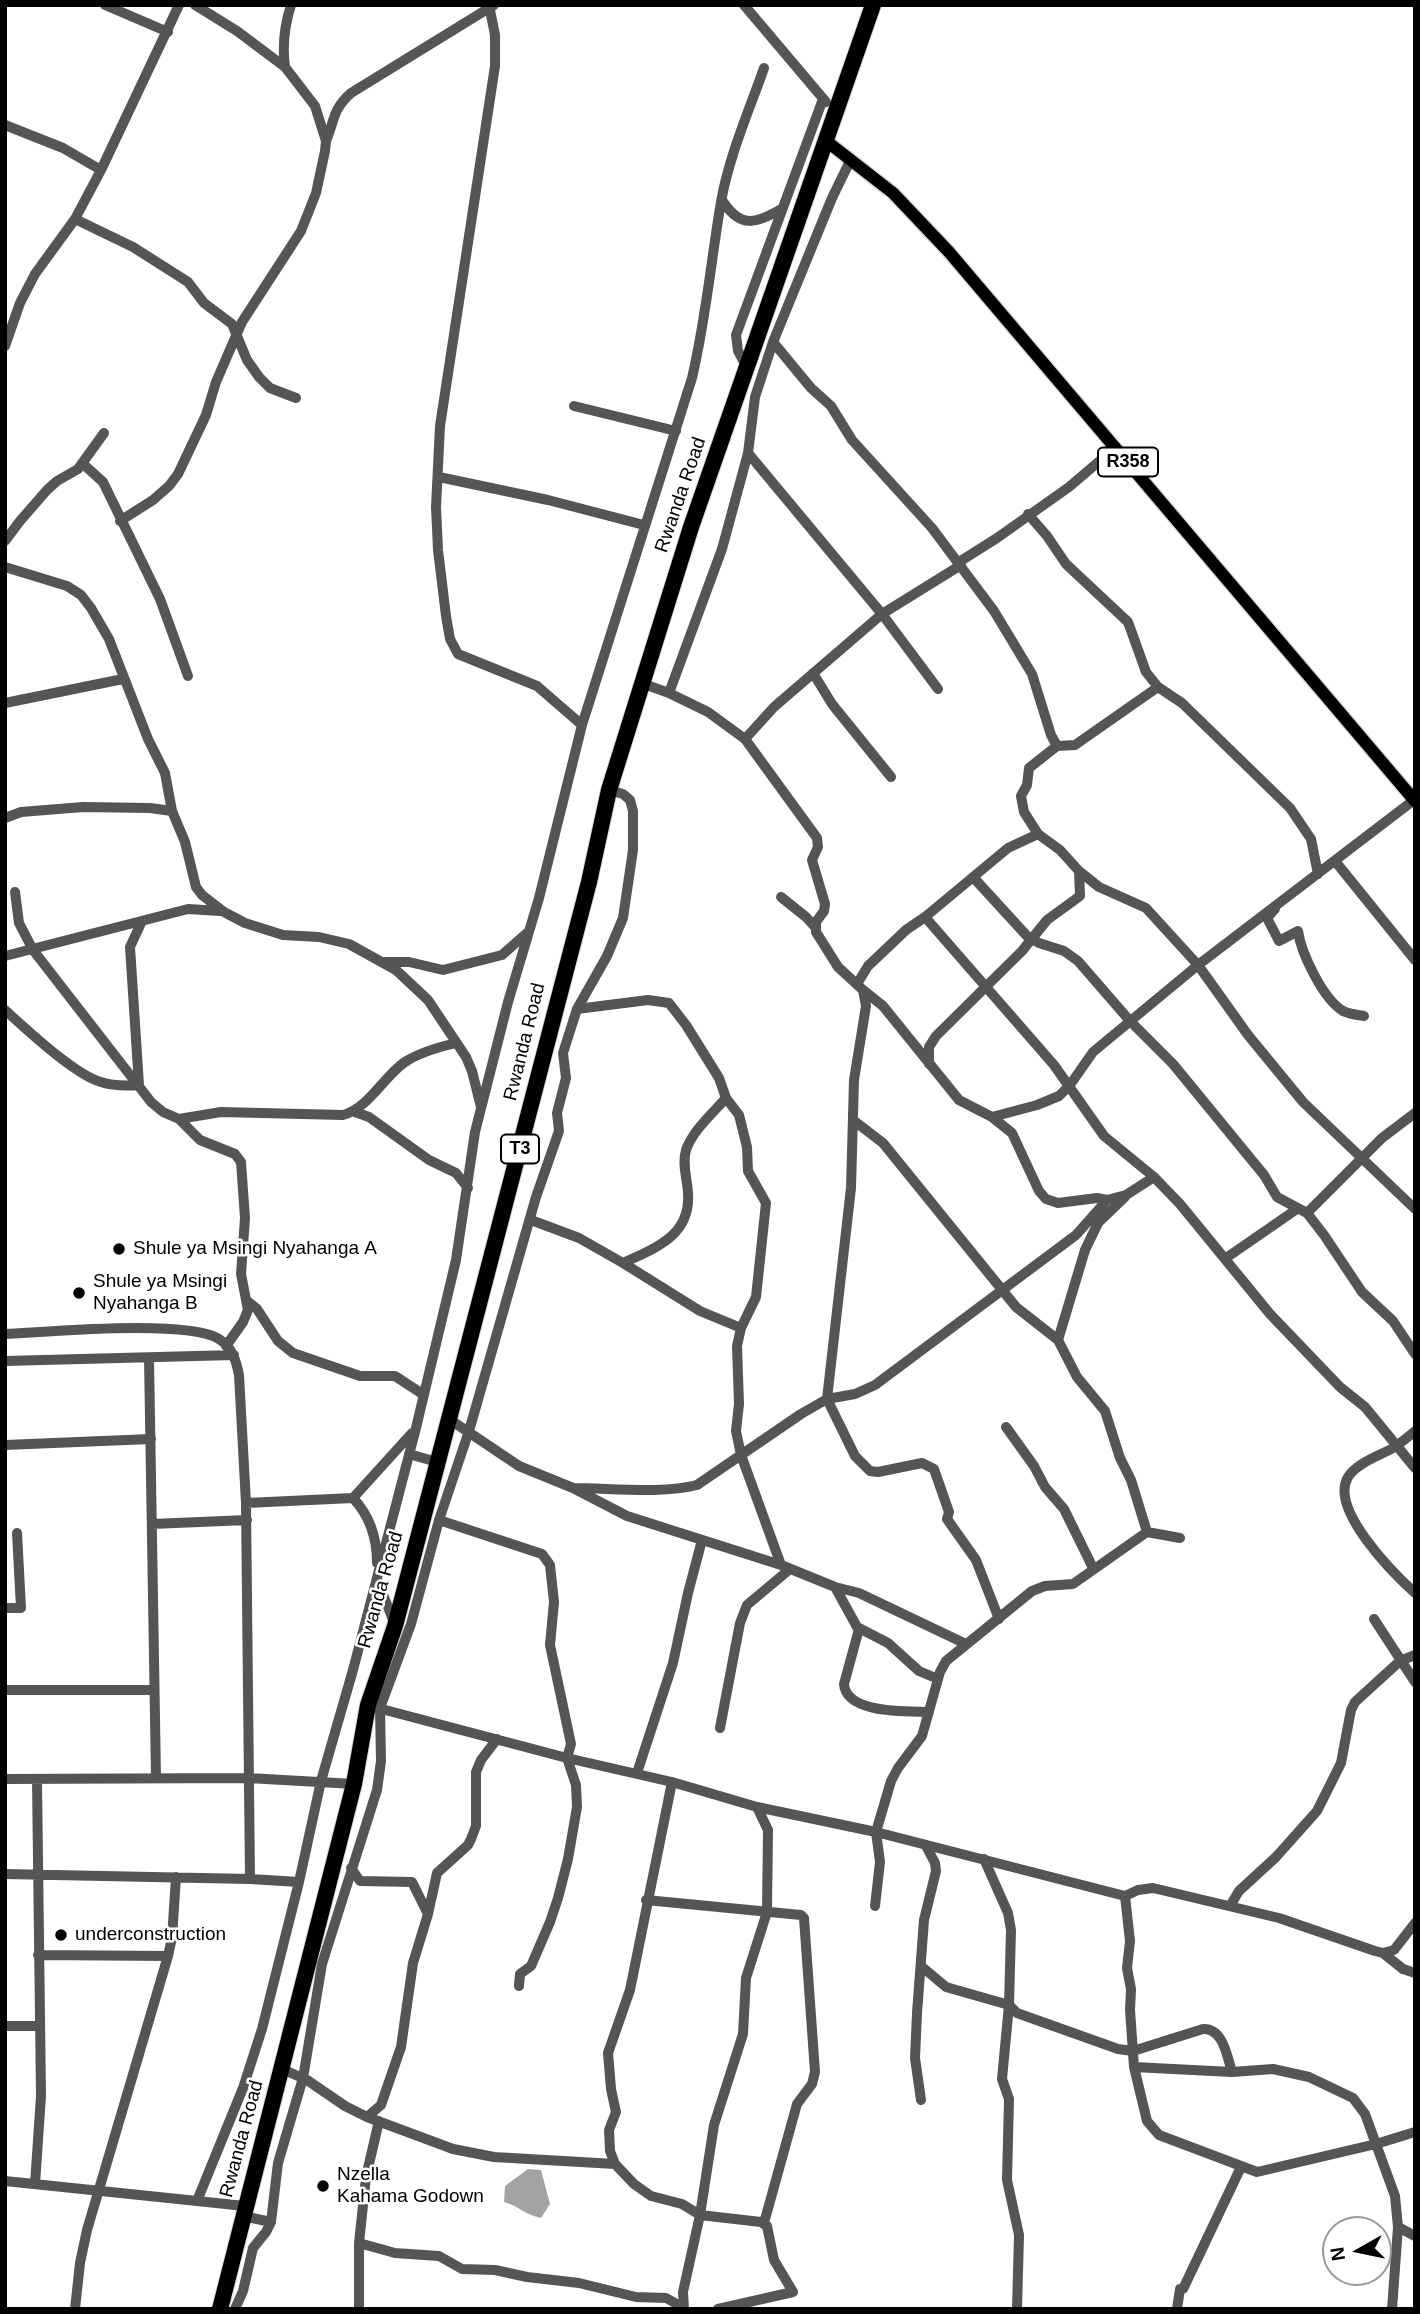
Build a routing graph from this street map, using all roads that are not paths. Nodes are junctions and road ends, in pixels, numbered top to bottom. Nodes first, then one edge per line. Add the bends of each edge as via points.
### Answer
1 (105, 5) edge
2 (179, 5) edge
3 (195, 5) edge
4 (291, 5) edge
5 (744, 5) edge
6 (873, 5) edge
7 (491, 6) edge
8 (168, 32) junction
9 (285, 67) junction
10 (764, 68) dead end
11 (823, 99) junction
12 (835, 112) junction
13 (5, 125) edge
14 (825, 140) junction
15 (326, 141) junction
16 (851, 159) junction
17 (101, 170) junction
18 (722, 200) junction
19 (783, 208) junction
20 (75, 219) junction
21 (237, 333) junction
22 (8, 334) edge
23 (773, 342) junction
24 (5, 346) edge
25 (746, 366) junction
26 (296, 398) dead end
27 (574, 406) dead end
28 (676, 432) junction
29 (104, 433) dead end
30 (1116, 447) junction
31 (748, 453) junction
32 (82, 463) junction
33 (439, 477) junction
34 (1028, 514) junction
35 (120, 521) junction
36 (644, 525) junction
37 (5, 541) edge
38 (960, 563) junction
39 (5, 567) edge
40 (882, 614) junction
41 (813, 673) junction
42 (188, 676) dead end
43 (123, 679) junction
44 (641, 683) junction
45 (1158, 687) junction
46 (938, 689) dead end
47 (669, 692) junction
48 (5, 703) edge
49 (582, 725) junction
50 (745, 739) junction
51 (1057, 746) junction
52 (891, 778) dead end
53 (609, 790) junction
54 (1414, 800) edge
55 (172, 811) junction
56 (5, 818) edge
57 (1038, 835) junction
58 (1335, 861) junction
59 (1079, 871) junction
60 (1318, 874) junction
61 (972, 877) junction
62 (15, 892) dead end
63 (781, 897) dead end
64 (1281, 902) junction
65 (223, 912) junction
66 (925, 917) junction
67 (142, 921) junction
68 (815, 927) junction
69 (530, 930) junction
70 (1032, 939) junction
71 (33, 950) junction
72 (5, 956) edge
73 (1415, 960) edge
74 (384, 962) junction
75 (1198, 965) junction
76 (984, 986) junction
77 (860, 987) junction
78 (577, 1009) junction
79 (5, 1010) edge
80 (1364, 1016) dead end
81 (1130, 1021) junction
82 (456, 1043) junction
83 (929, 1064) junction
84 (139, 1085) junction
85 (1070, 1085) junction
86 (726, 1098) junction
87 (481, 1107) junction
88 (355, 1111) junction
89 (1415, 1113) edge
90 (992, 1117) junction
91 (179, 1119) junction
92 (853, 1120) junction
93 (1362, 1158) junction
94 (1154, 1177) junction
95 (468, 1188) junction
96 (1126, 1195) junction
97 (1107, 1200) junction
98 (1415, 1209) edge
99 (1302, 1211) junction
100 (531, 1220) junction
101 (1226, 1258) junction
102 (623, 1262) junction
103 (1003, 1291) junction
104 (247, 1301) junction
105 (741, 1328) junction
106 (5, 1334) edge
107 (1058, 1340) junction
108 (226, 1346) junction
109 (1415, 1354) edge
110 (234, 1355) junction
111 (149, 1358) junction
112 (5, 1361) edge
113 (424, 1395) junction
114 (827, 1399) junction
115 (449, 1419) junction
116 (1006, 1427) dead end
117 (416, 1428) junction
118 (469, 1431) junction
119 (1415, 1432) edge
120 (152, 1439) junction
121 (5, 1445) edge
122 (1395, 1447) junction
123 (409, 1454) junction
124 (741, 1455) junction
125 (437, 1462) junction
126 (1415, 1468) edge
127 (573, 1488) junction
128 (353, 1498) junction
129 (246, 1503) junction
130 (247, 1520) junction
131 (439, 1520) junction
132 (152, 1524) junction
133 (1147, 1532) junction
134 (17, 1533) dead end
135 (1180, 1538) dead end
136 (702, 1540) junction
137 (785, 1567) junction
138 (1093, 1568) junction
139 (376, 1581) junction
140 (835, 1587) junction
141 (1415, 1593) edge
142 (5, 1608) edge
143 (999, 1619) junction
144 (1374, 1619) dead end
145 (395, 1626) junction
146 (859, 1629) junction
147 (966, 1644) junction
148 (1415, 1655) edge
149 (1400, 1661) junction
150 (938, 1679) junction
151 (1415, 1682) edge
152 (5, 1690) edge
153 (153, 1690) junction
154 (374, 1707) junction
155 (929, 1712) junction
156 (720, 1728) dead end
157 (498, 1739) junction
158 (567, 1758) junction
159 (637, 1773) junction
160 (156, 1778) junction
161 (248, 1778) junction
162 (5, 1779) edge
163 (37, 1780) junction
164 (321, 1781) junction
165 (672, 1782) junction
166 (354, 1784) junction
167 (757, 1807) junction
168 (876, 1832) junction
169 (926, 1846) junction
170 (984, 1859) junction
171 (351, 1868) junction
172 (5, 1874) edge
173 (37, 1874) junction
174 (176, 1877) junction
175 (250, 1878) junction
176 (299, 1882) junction
177 (1125, 1896) junction
178 (646, 1900) junction
179 (875, 1906) dead end
180 (1230, 1906) junction
181 (767, 1912) junction
182 (428, 1913) junction
183 (1415, 1923) edge
184 (1383, 1953) junction
185 (38, 1955) junction
186 (169, 1956) junction
187 (920, 1966) junction
188 (1415, 1973) edge
189 (519, 1986) dead end
190 (1009, 2005) junction
191 (40, 2025) junction
192 (5, 2026) edge
193 (1133, 2051) junction
194 (1135, 2067) junction
195 (282, 2069) junction
196 (1233, 2072) junction
197 (303, 2078) junction
198 (921, 2100) dead end
199 (367, 2117) junction
200 (379, 2121) junction
201 (1415, 2132) edge
202 (1376, 2144) junction
203 (615, 2164) junction
204 (1241, 2167) junction
205 (5, 2181) edge
206 (35, 2184) junction
207 (100, 2191) junction
208 (197, 2201) junction
209 (244, 2211) junction
210 (700, 2215) junction
211 (271, 2222) junction
212 (764, 2222) junction
213 (1398, 2227) junction
214 (1415, 2236) edge
215 (359, 2243) junction
216 (684, 2308) edge
217 (75, 2309) edge
218 (220, 2309) edge
219 (235, 2309) edge
220 (359, 2309) edge
221 (718, 2309) edge
222 (1017, 2309) edge
223 (1177, 2309) edge
224 (1392, 2309) edge

1 - 8 street
2 - 8 street
3 - 9 street
4 - 9 street via 284,36
5 - 11 street
6 - 12 highway, Rwanda Road / T3
7 - 15 street via 351,93 334,113
7 - 33 street via 495,66 440,426
8 - 17 street
9 - 15 street via 315,106
10 - 18 street
11 - 12 street
11 - 19 street
12 - 14 highway, Rwanda Road / T3
13 - 17 street via 63,148
14 - 16 main road, R358
14 - 25 highway, Rwanda Road / T3
15 - 21 street via 316,193 301,231
16 - 23 street
16 - 30 main road, R358 via 892,193 949,252
17 - 20 street
18 - 19 street via 747,221 762,220
18 - 28 street via 702,332
19 - 25 street via 736,335
20 - 21 street via 180,276
20 - 22 street via 35,274
21 - 26 street via 259,377 270,388
21 - 35 street via 178,474 153,500
22 - 24 street
23 - 31 street via 755,397
23 - 38 street
25 - 44 highway, Rwanda Road / T3
27 - 28 street
28 - 36 street
29 - 32 street
30 - 34 street
30 - 54 main road, R358
31 - 40 street
31 - 47 street via 722,550
32 - 35 street via 99,477
32 - 37 street via 35,503
33 - 36 street
33 - 49 street via 438,550 450,639 458,654 537,686
34 - 38 street
34 - 45 street via 1066,564 1128,621 1146,672
35 - 42 street via 160,599
36 - 49 street
38 - 40 street
38 - 51 street via 1032,674
39 - 43 street via 81,594 109,639
40 - 41 street
40 - 46 street
41 - 50 street
41 - 52 street
43 - 48 street
43 - 55 street via 165,772
44 - 47 street
44 - 53 highway, Rwanda Road / T3
45 - 51 street via 1075,745
45 - 60 street via 1182,704 1290,808 1311,839
47 - 50 street via 708,712
49 - 69 street
50 - 68 street via 817,838 812,860 825,904
51 - 57 street via 1029,768 1021,796 1024,813
53 - 78 street via 630,800 633,811 627,896 616,936
53 - 115 highway, Rwanda Road / T3 via 589,883
54 - 58 street
55 - 56 street via 83,807 21,812
55 - 65 street via 186,842 196,887
57 - 59 street
57 - 61 street via 1008,848
58 - 60 street
58 - 73 street
59 - 70 street via 1080,896 1047,920
59 - 75 street via 1099,887 1146,908
60 - 64 street
61 - 66 street
61 - 70 street
62 - 71 street via 19,923
63 - 68 street
64 - 75 street
64 - 80 street via 1267,919 1279,941 1298,931 1302,951 1332,1001 1344,1011
65 - 67 street via 188,909
65 - 74 street via 283,935 349,944
66 - 76 street
66 - 77 street via 873,962
67 - 71 street
67 - 84 street via 130,947
68 - 77 street via 834,962
69 - 74 street via 502,955 443,970
69 - 87 street
70 - 76 street
70 - 81 street via 1078,961
71 - 72 street
71 - 84 street
74 - 82 street via 420,991
75 - 81 street
75 - 93 street via 1303,1102
76 - 83 street via 936,1036 929,1047
76 - 85 street
77 - 83 street via 883,1006
77 - 92 street via 865,1015 858,1043
78 - 86 street via 648,1000 669,1003 719,1078
78 - 100 street via 563,1053 566,1078 557,1113 559,1130
79 - 84 street via 87,1077 114,1085
81 - 85 street via 1093,1052
81 - 99 street via 1173,1064 1277,1197
82 - 87 street via 472,1070
82 - 88 street via 405,1062
83 - 90 street via 959,1100
84 - 91 street via 157,1107
85 - 90 street via 1051,1100
85 - 94 street via 1104,1136
86 - 102 street via 687,1149 687,1205 676,1233 660,1246
86 - 105 street via 743,1124 748,1171 766,1209 756,1297
87 - 95 street
88 - 91 street via 343,1115 221,1112
88 - 95 street via 456,1173
89 - 93 street
90 - 97 street via 1017,1140 1046,1199 1058,1203
91 - 104 street via 200,1140 235,1154 242,1162 241,1274
92 - 103 street via 883,1143
92 - 114 street via 851,1188
93 - 98 street
93 - 99 street
94 - 96 street
94 - 101 street
95 - 113 street
96 - 97 street
96 - 107 street via 1098,1223 1085,1250
97 - 103 street via 1076,1235
99 - 101 street
99 - 109 street
100 - 102 street via 579,1238
100 - 118 street
101 - 122 street via 1270,1314 1365,1408
102 - 105 street via 701,1311
103 - 107 street
103 - 114 street via 875,1385
104 - 108 street via 246,1315
104 - 113 street via 293,1353 360,1376 395,1376
105 - 124 street via 736,1357 736,1431
106 - 108 street via 179,1329 215,1337
107 - 133 street via 1077,1377 1105,1411
108 - 110 street
110 - 111 street
110 - 129 street
111 - 112 street
111 - 120 street
113 - 117 street
114 - 124 street
114 - 143 street via 855,1456 870,1471 922,1463 934,1469 949,1512 947,1519 976,1560
115 - 118 street
115 - 125 highway, Rwanda Road / T3
116 - 138 street via 1064,1509
117 - 123 street
117 - 128 street
118 - 127 street via 519,1466
118 - 131 street
119 - 122 street
120 - 121 street
120 - 132 street
122 - 126 street
122 - 141 street via 1354,1469 1347,1479 1346,1497 1353,1520
123 - 125 street
123 - 139 street
124 - 127 street via 687,1488
124 - 137 street
125 - 145 highway, Rwanda Road / T3
127 - 136 street via 627,1516
128 - 129 street
128 - 139 street via 377,1545
129 - 130 street
130 - 132 street
130 - 161 street
131 - 154 street via 411,1624
131 - 158 street via 549,1560 554,1602 550,1645 571,1744
132 - 153 street
133 - 135 street
133 - 138 street
134 - 142 street via 21,1608
136 - 137 street
136 - 159 street via 673,1663
137 - 140 street
137 - 156 street via 747,1605
138 - 143 street via 1073,1584 1032,1591
139 - 145 street
139 - 164 street
140 - 146 street
140 - 147 street via 873,1599
143 - 147 street
144 - 149 street
145 - 154 highway, Rwanda Road / T3
146 - 150 street via 888,1643 919,1671
146 - 155 street via 844,1690 868,1707
147 - 150 street via 946,1661
148 - 149 street
149 - 151 street
149 - 180 street via 1355,1702 1340,1763 1310,1821 1238,1891
150 - 155 street
152 - 153 street
153 - 160 street
154 - 157 street
154 - 166 highway, Rwanda Road / T3
154 - 171 street via 380,1776
155 - 168 street via 919,1742 891,1781
157 - 158 street
157 - 182 street via 476,1772 474,1833 468,1845 438,1873
158 - 159 street
158 - 189 street via 577,1807 568,1859 550,1922 531,1966 520,1974
159 - 165 street
160 - 161 street
160 - 163 street
161 - 164 street
161 - 175 street
162 - 163 street
163 - 173 street
164 - 166 street
164 - 176 street
165 - 167 street
165 - 178 street
166 - 195 highway, Rwanda Road / T3
167 - 168 street
167 - 181 street via 768,1830
168 - 169 street
168 - 179 street via 880,1862
169 - 170 street
169 - 187 street via 936,1871 924,1920
170 - 177 street
170 - 190 street via 1010,1919
171 - 182 street via 360,1881 412,1882
171 - 197 street via 317,1988
172 - 173 street
173 - 174 street
173 - 185 street
174 - 175 street
174 - 186 street
175 - 176 street
176 - 208 street via 253,2059
177 - 180 street via 1153,1888
177 - 193 street
178 - 181 street
178 - 203 street via 630,1990 608,2053 617,2112 609,2130
180 - 184 street
181 - 210 street via 746,1978 744,2027 714,2125
181 - 212 street via 804,1918 815,2072 797,2104
182 - 199 street via 413,1963 394,2072 381,2105
183 - 184 street via 1397,1948
184 - 188 street
185 - 186 street
185 - 191 street
186 - 207 street
187 - 190 street via 946,1987
187 - 198 street via 915,2059
190 - 193 street via 1017,2013 1056,2028
190 - 222 street via 1002,2079 1009,2099 1007,2180 1019,2235
191 - 192 street
191 - 206 street
193 - 194 street
193 - 196 street via 1211,2029
194 - 196 street
194 - 204 street via 1147,2121 1158,2135
195 - 197 street
195 - 209 highway, Rwanda Road / T3
196 - 202 street via 1273,2068 1346,2092 1365,2114
197 - 199 street
197 - 211 street via 278,2163
199 - 200 street
200 - 203 street via 453,2149 494,2157
200 - 215 street via 366,2177
201 - 202 street
202 - 204 street via 1266,2171
202 - 213 street via 1395,2196
203 - 210 street via 645,2192
204 - 223 street via 1180,2289
205 - 206 street
206 - 207 street
207 - 208 street
207 - 217 street via 80,2263
208 - 209 street
209 - 211 street
209 - 218 highway, Rwanda Road / T3
210 - 212 street
210 - 216 street via 683,2292
211 - 219 street via 253,2248
212 - 221 street via 774,2260 793,2292
213 - 214 street
213 - 224 street
215 - 216 street via 395,2253 443,2257 462,2269 495,2270 636,2297 666,2298
215 - 220 street

